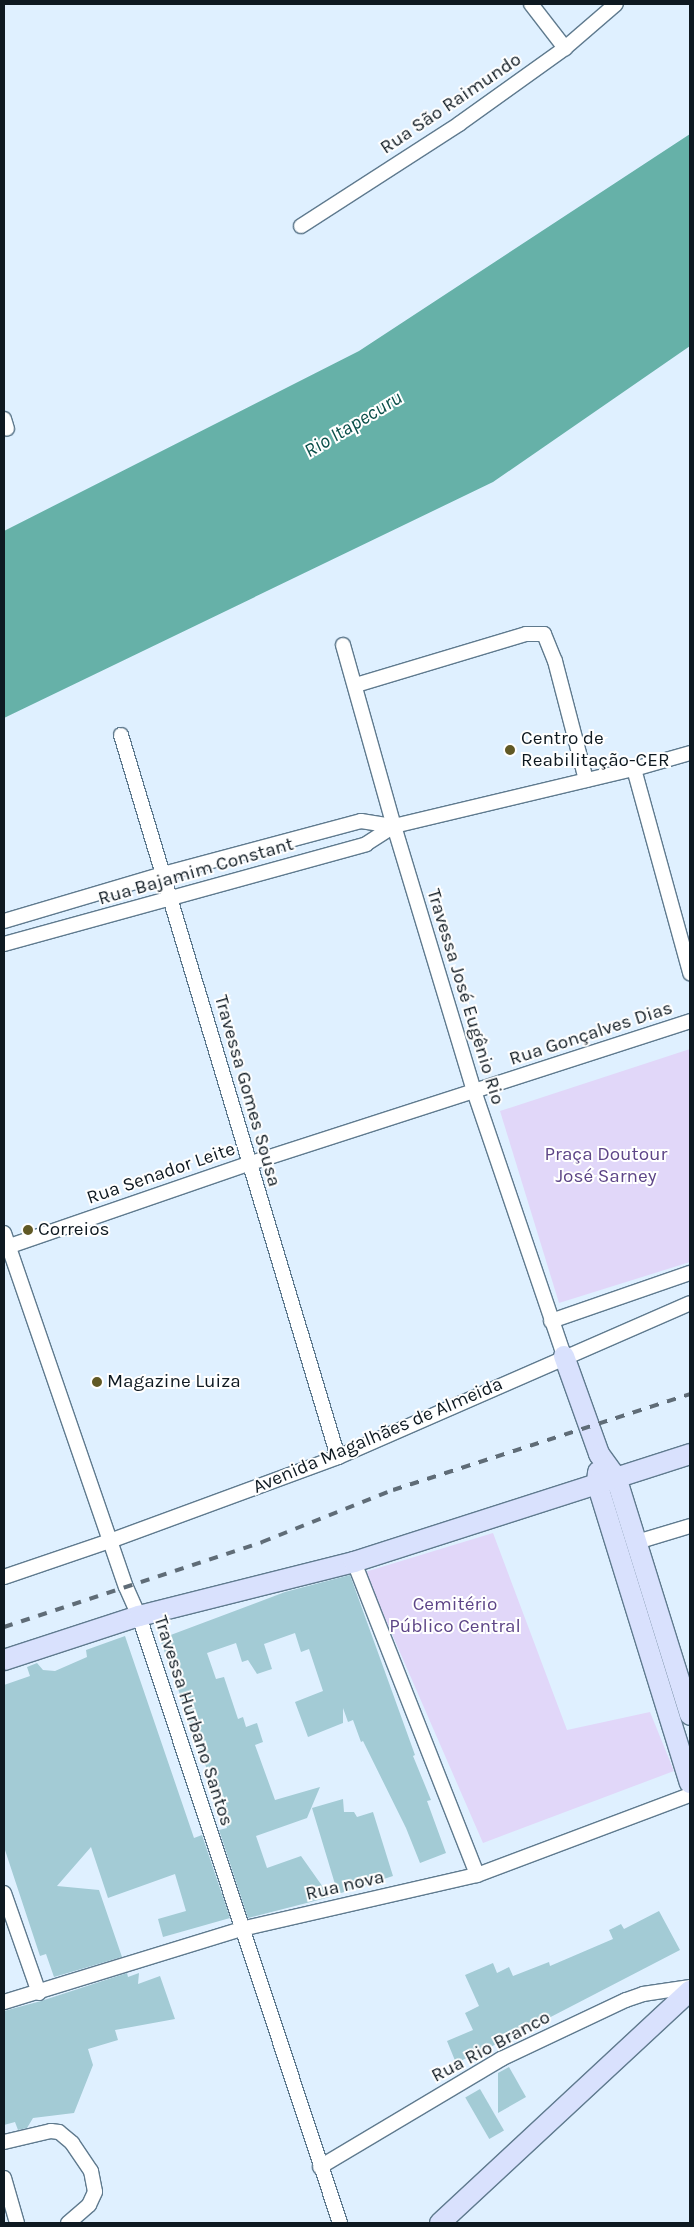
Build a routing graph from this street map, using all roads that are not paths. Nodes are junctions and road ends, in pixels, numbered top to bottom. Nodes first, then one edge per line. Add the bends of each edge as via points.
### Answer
1 (531, 4) edge
2 (616, 4) edge
3 (565, 48) junction
4 (301, 226) dead end
5 (343, 645) dead end
6 (356, 685) junction
7 (121, 735) dead end
8 (690, 753) edge
9 (634, 769) junction
10 (586, 780) junction
11 (394, 826) junction
12 (163, 874) junction
13 (171, 898) junction
14 (4, 921) edge
15 (4, 944) edge
16 (690, 973) edge
17 (690, 1021) edge
18 (474, 1091) junction
19 (248, 1164) junction
20 (4, 1233) edge
21 (6, 1247) edge
22 (690, 1273) edge
23 (690, 1302) edge
24 (550, 1321) junction
25 (564, 1356) junction
26 (690, 1454) edge
27 (338, 1457) junction
28 (607, 1480) junction
29 (690, 1526) edge
30 (110, 1541) junction
31 (637, 1542) junction
32 (354, 1562) junction
33 (4, 1577) edge
34 (139, 1616) junction
35 (4, 1660) edge
36 (690, 1715) edge
37 (690, 1783) edge
38 (690, 1795) edge
39 (477, 1875) junction
40 (4, 1893) edge
41 (241, 1930) junction
42 (688, 1986) edge
43 (39, 1993) junction
44 (4, 2002) edge
45 (4, 2142) edge
46 (320, 2168) junction
47 (4, 2178) edge
48 (17, 2223) edge
49 (68, 2223) edge
50 (340, 2223) edge
51 (440, 2223) edge

1 - 3 street
2 - 3 street, Rua São Raimundo
3 - 4 street, Rua São Raimundo via 459,124
5 - 6 street, Travessa José Eugênio Rio
6 - 10 street via 526,634 544,634
6 - 11 street, Travessa José Eugênio Rio
7 - 12 street, Travessa Gomes Sousa
8 - 9 street, Rua Bajamim Constant
9 - 10 street, Rua Bajamim Constant
9 - 16 street
10 - 11 street, Rua Bajamim Constant
11 - 12 street, Rua Bajamim Constant via 361,821
11 - 13 street, Rua Bajamim Constant via 366,844
11 - 18 street, Travessa José Eugênio Rio
12 - 13 street, Travessa Gomes Sousa
12 - 14 street, Rua Bajamim Constant
13 - 15 street, Rua Bajamim Constant
13 - 19 street, Travessa Gomes Sousa
17 - 18 street, Rua Gonçalves Dias
18 - 19 street, Rua Senador Leite
18 - 24 street, Travessa José Eugênio Rio
19 - 21 street, Rua Senador Leite
19 - 27 street, Travessa Gomes Sousa
20 - 21 street, Travessa Hurbano Santos
21 - 30 street, Travessa Hurbano Santos
22 - 24 street
23 - 25 street, Avenida Magalhães de Almeida
24 - 25 street, Travessa José Eugênio Rio
25 - 27 street, Avenida Magalhães de Almeida
25 - 28 street
26 - 28 street
27 - 30 street, Avenida Magalhães de Almeida
28 - 31 street
28 - 32 street
28 - 37 street
29 - 31 street
30 - 33 street, Avenida Magalhães de Almeida
30 - 34 street, Travessa Hurbano Santos
31 - 36 street
32 - 34 street
32 - 39 street
34 - 35 street
34 - 41 street, Travessa Hurbano Santos
38 - 39 street, Rua nova
39 - 41 street, Rua nova
40 - 43 street
41 - 43 street, Rua nova
41 - 46 street, Travessa Hurbano Santos
42 - 46 street, Rua Rio Branco via 626,2000 501,2059
42 - 51 street via 663,2016
43 - 44 street, Rua nova
45 - 49 street via 51,2131 59,2132 72,2143 90,2171 95,2192 89,2205
46 - 50 street, Travessa Hurbano Santos
47 - 48 street

